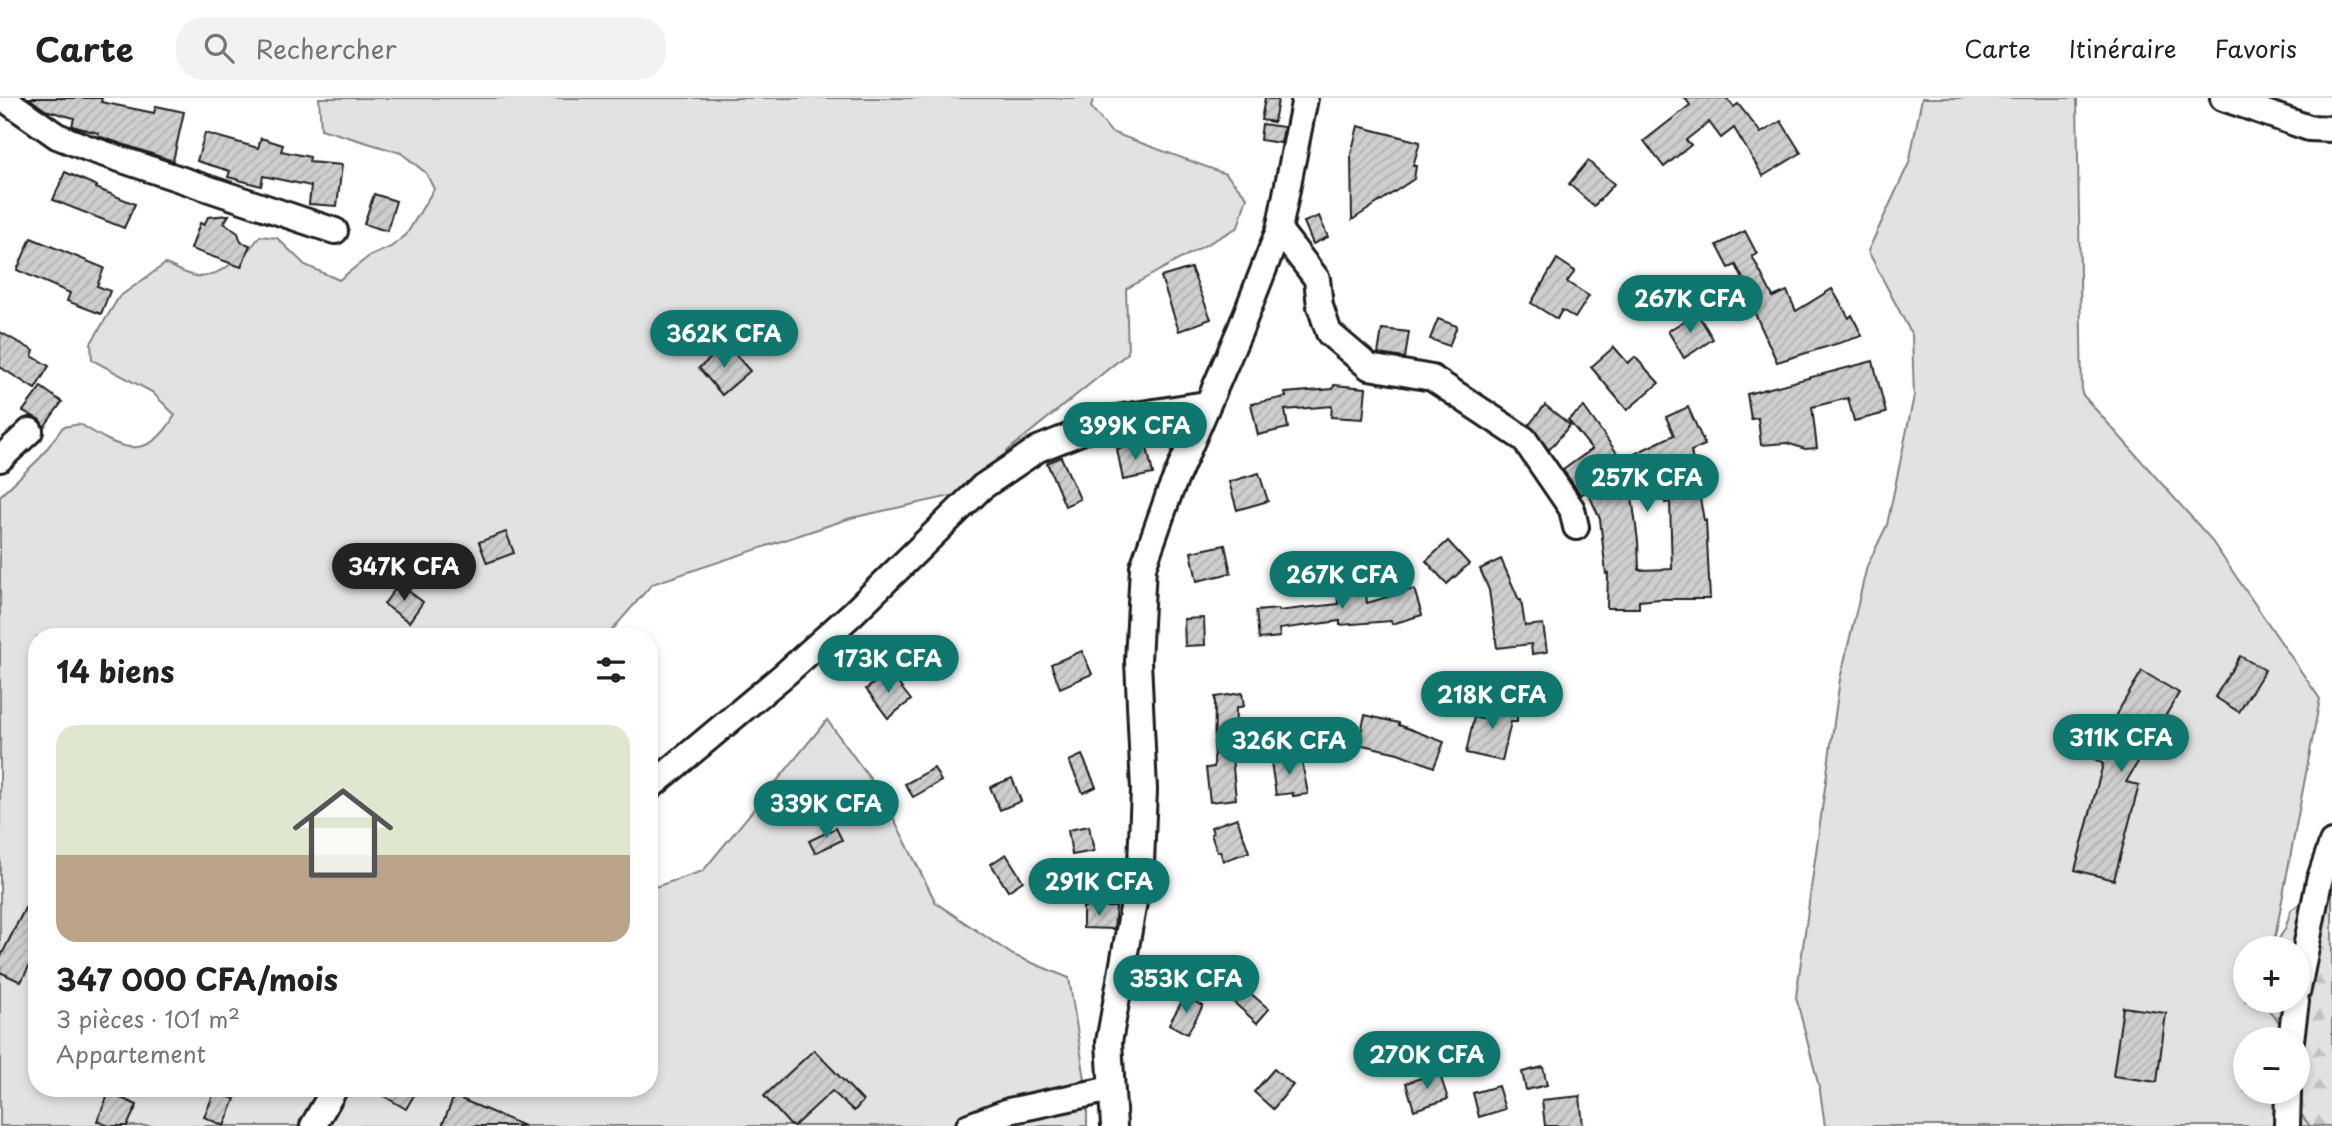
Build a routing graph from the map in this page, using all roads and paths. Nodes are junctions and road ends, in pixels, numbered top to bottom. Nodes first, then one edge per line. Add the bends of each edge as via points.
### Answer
1 (3, 98) edge
2 (1305, 98) edge
3 (2222, 98) edge
4 (2332, 130) edge
5 (1279, 230) junction
6 (335, 231) dead end
7 (1206, 404) junction
8 (30, 431) dead end
9 (0, 459) edge
10 (1576, 527) dead end
11 (658, 780) edge
12 (2332, 843) edge
13 (2308, 936) edge
14 (1111, 1089) junction
15 (330, 1097) edge
16 (2288, 1104) edge
17 (313, 1126) edge
18 (969, 1126) edge
19 (1114, 1126) edge
20 (2287, 1126) edge

1 - 6 street via 57,136 79,145
2 - 5 street
3 - 4 street via 2309,128
5 - 7 street
5 - 10 street via 1317,279 1329,333 1369,367 1432,378 1524,439 1572,509
7 - 11 street via 1116,418 1038,449 993,479 795,666
7 - 14 street via 1143,567 1138,661 1144,790 1141,863 1109,1042
8 - 9 street
12 - 13 street
14 - 18 street via 1009,1111
14 - 19 street
15 - 17 street
16 - 20 street

